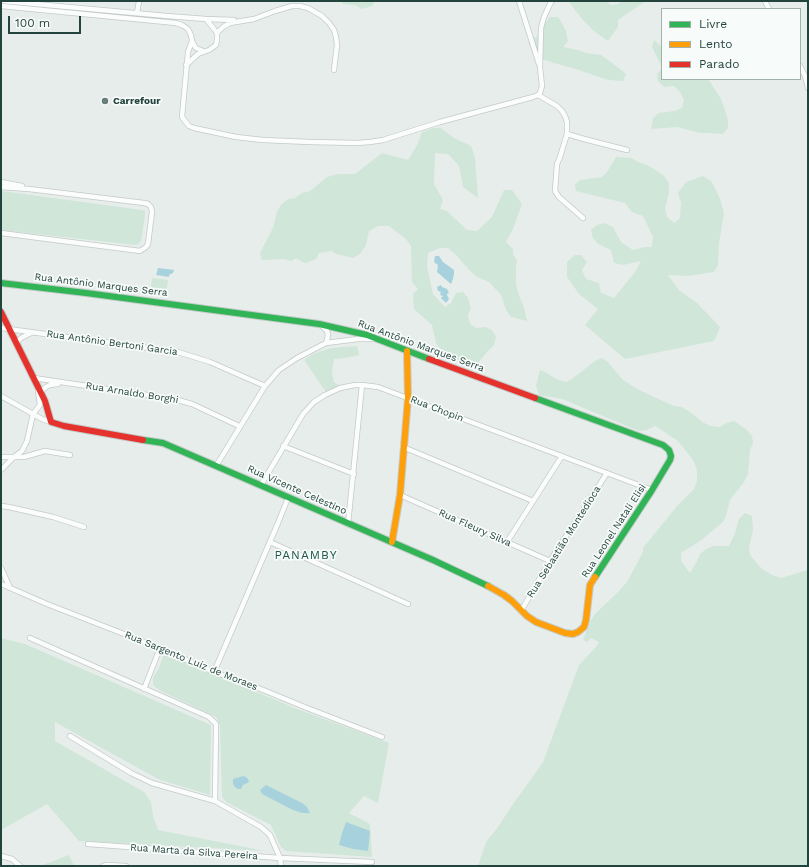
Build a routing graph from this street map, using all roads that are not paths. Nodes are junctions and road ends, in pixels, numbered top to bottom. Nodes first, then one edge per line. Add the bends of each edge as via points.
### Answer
1 (4, 1) edge
2 (139, 1) edge
3 (519, 1) edge
4 (552, 1) edge
5 (1, 6) edge
6 (137, 13) junction
7 (206, 19) junction
8 (242, 21) junction
9 (217, 34) junction
10 (192, 41) junction
11 (203, 51) junction
12 (186, 65) junction
13 (540, 67) junction
14 (801, 68) edge
15 (334, 70) dead end
16 (808, 88) edge
17 (538, 95) junction
18 (567, 134) junction
19 (627, 150) dead end
20 (1, 182) edge
21 (1, 187) edge
22 (29, 189) junction
23 (583, 218) dead end
24 (1, 233) edge
25 (1, 283) edge
26 (1, 312) edge
27 (319, 324) junction
28 (1, 328) edge
29 (9, 329) junction
30 (32, 332) junction
31 (378, 339) junction
32 (326, 343) junction
33 (17, 346) junction
34 (407, 351) junction
35 (34, 378) junction
36 (68, 384) junction
37 (362, 385) junction
38 (265, 386) junction
39 (39, 390) junction
40 (1, 396) edge
41 (408, 398) junction
42 (33, 414) junction
43 (51, 422) junction
44 (239, 426) junction
45 (283, 446) junction
46 (403, 447) junction
47 (70, 455) dead end
48 (562, 456) junction
49 (1, 457) edge
50 (14, 457) junction
51 (670, 460) joint
52 (216, 466) junction
53 (1, 470) edge
54 (607, 473) junction
55 (354, 474) junction
56 (261, 485) junction
57 (652, 490) junction
58 (400, 495) junction
59 (288, 498) junction
60 (533, 501) junction
61 (1, 506) edge
62 (348, 524) junction
63 (84, 527) dead end
64 (270, 542) junction
65 (392, 542) junction
66 (507, 542) junction
67 (550, 561) junction
68 (1, 568) edge
69 (1, 584) edge
70 (10, 589) junction
71 (408, 604) dead end
72 (521, 611) junction
73 (573, 634) joint
74 (30, 638) dead end
75 (160, 648) junction
76 (214, 672) junction
77 (144, 688) junction
78 (70, 736) dead end
79 (382, 737) dead end
80 (215, 801) junction
81 (88, 844) dead end
82 (1, 856) edge
83 (280, 858) junction
84 (372, 862) dead end
85 (20, 866) edge
86 (103, 866) edge
87 (126, 866) edge
88 (281, 866) edge

1 - 6 street
2 - 6 street
3 - 13 street
4 - 13 street via 541,28
5 - 10 street via 182,24 188,29
6 - 7 street
7 - 8 street
7 - 9 street
8 - 9 street via 226,25
8 - 15 street via 292,6 316,12 329,23 336,37
9 - 11 street via 216,45
10 - 11 street via 196,48
10 - 12 street
11 - 12 street
12 - 17 street via 182,117 189,126 236,137 263,140 357,143 383,140
13 - 17 street via 542,86
14 - 16 street
17 - 18 street via 562,110 567,122
18 - 19 street
18 - 23 street via 557,164 555,191
20 - 22 street
21 - 22 street
22 - 24 street via 148,204 152,212 148,244 144,249 136,251
25 - 27 street, Rua Antônio Marques Serra
26 - 29 street
27 - 31 street, Rua Antônio Marques Serra
27 - 32 street via 327,331
28 - 29 street, Rua Antônio Bertoni Garcia
29 - 30 street, Rua Antônio Bertoni Garcia
29 - 33 street
30 - 33 street via 21,338
30 - 38 street, Rua Antônio Bertoni Garcia via 178,352 210,362
31 - 32 street
31 - 34 street, Rua Antônio Marques Serra
32 - 38 street via 289,362
33 - 35 street
34 - 41 street
34 - 51 street, Rua Antônio Marques Serra via 662,444 669,450
35 - 36 street, Rua Arnaldo Borghi
35 - 39 street
36 - 39 street, Rua Arnaldo Borghi via 50,385
36 - 44 street, Rua Arnaldo Borghi via 174,398
37 - 41 street, Rua Chopin via 378,387
37 - 45 street, Rua Chopin via 340,388 314,402 303,414
37 - 55 street
38 - 44 street
39 - 42 street via 40,405
39 - 43 street
40 - 42 street, Rua Vicente Celestino
41 - 46 street
41 - 48 street, Rua Chopin
42 - 43 street, Rua Vicente Celestino
42 - 50 street via 22,451
43 - 52 street, Rua Vicente Celestino via 163,443
44 - 52 street
45 - 55 street
45 - 56 street, Rua Chopin
46 - 58 street
46 - 60 street
47 - 50 street via 45,451 30,456
48 - 54 street, Rua Chopin
48 - 60 street
49 - 50 street
50 - 53 street
51 - 57 street, Rua Leonel Natali Elisi
52 - 56 street, Rua Vicente Celestino
54 - 57 street, Rua Chopin
54 - 67 street, Rua Sebastião Montedioca
55 - 62 street
56 - 59 street, Rua Vicente Celestino
57 - 73 street, Rua Leonel Natali Elisi via 590,585 584,627
58 - 65 street
58 - 66 street, Rua Fleury Silva
59 - 62 street, Rua Vicente Celestino
59 - 64 street
60 - 66 street
61 - 63 street via 53,517
62 - 65 street, Rua Vicente Celestino
64 - 71 street
64 - 76 street
65 - 72 street, Rua Vicente Celestino via 504,594
66 - 67 street, Rua Fleury Silva
67 - 72 street, Rua Sebastião Montedioca
68 - 70 street
69 - 70 street, Rua Sargento Luíz de Moraes
70 - 75 street, Rua Sargento Luíz de Moraes
72 - 73 street, Rua Vicente Celestino via 536,622
74 - 77 street
75 - 76 street, Rua Sargento Luíz de Moraes
75 - 77 street
76 - 79 street, Rua Sargento Luíz de Moraes
77 - 80 street via 209,717 216,724
78 - 80 street via 152,783
80 - 83 street via 266,831
81 - 83 street, Rua Marta da Silva Pereira
82 - 85 street via 12,859
83 - 84 street, Rua Marta da Silva Pereira
83 - 88 street
86 - 87 street, Rua Marta da Silva Pereira

